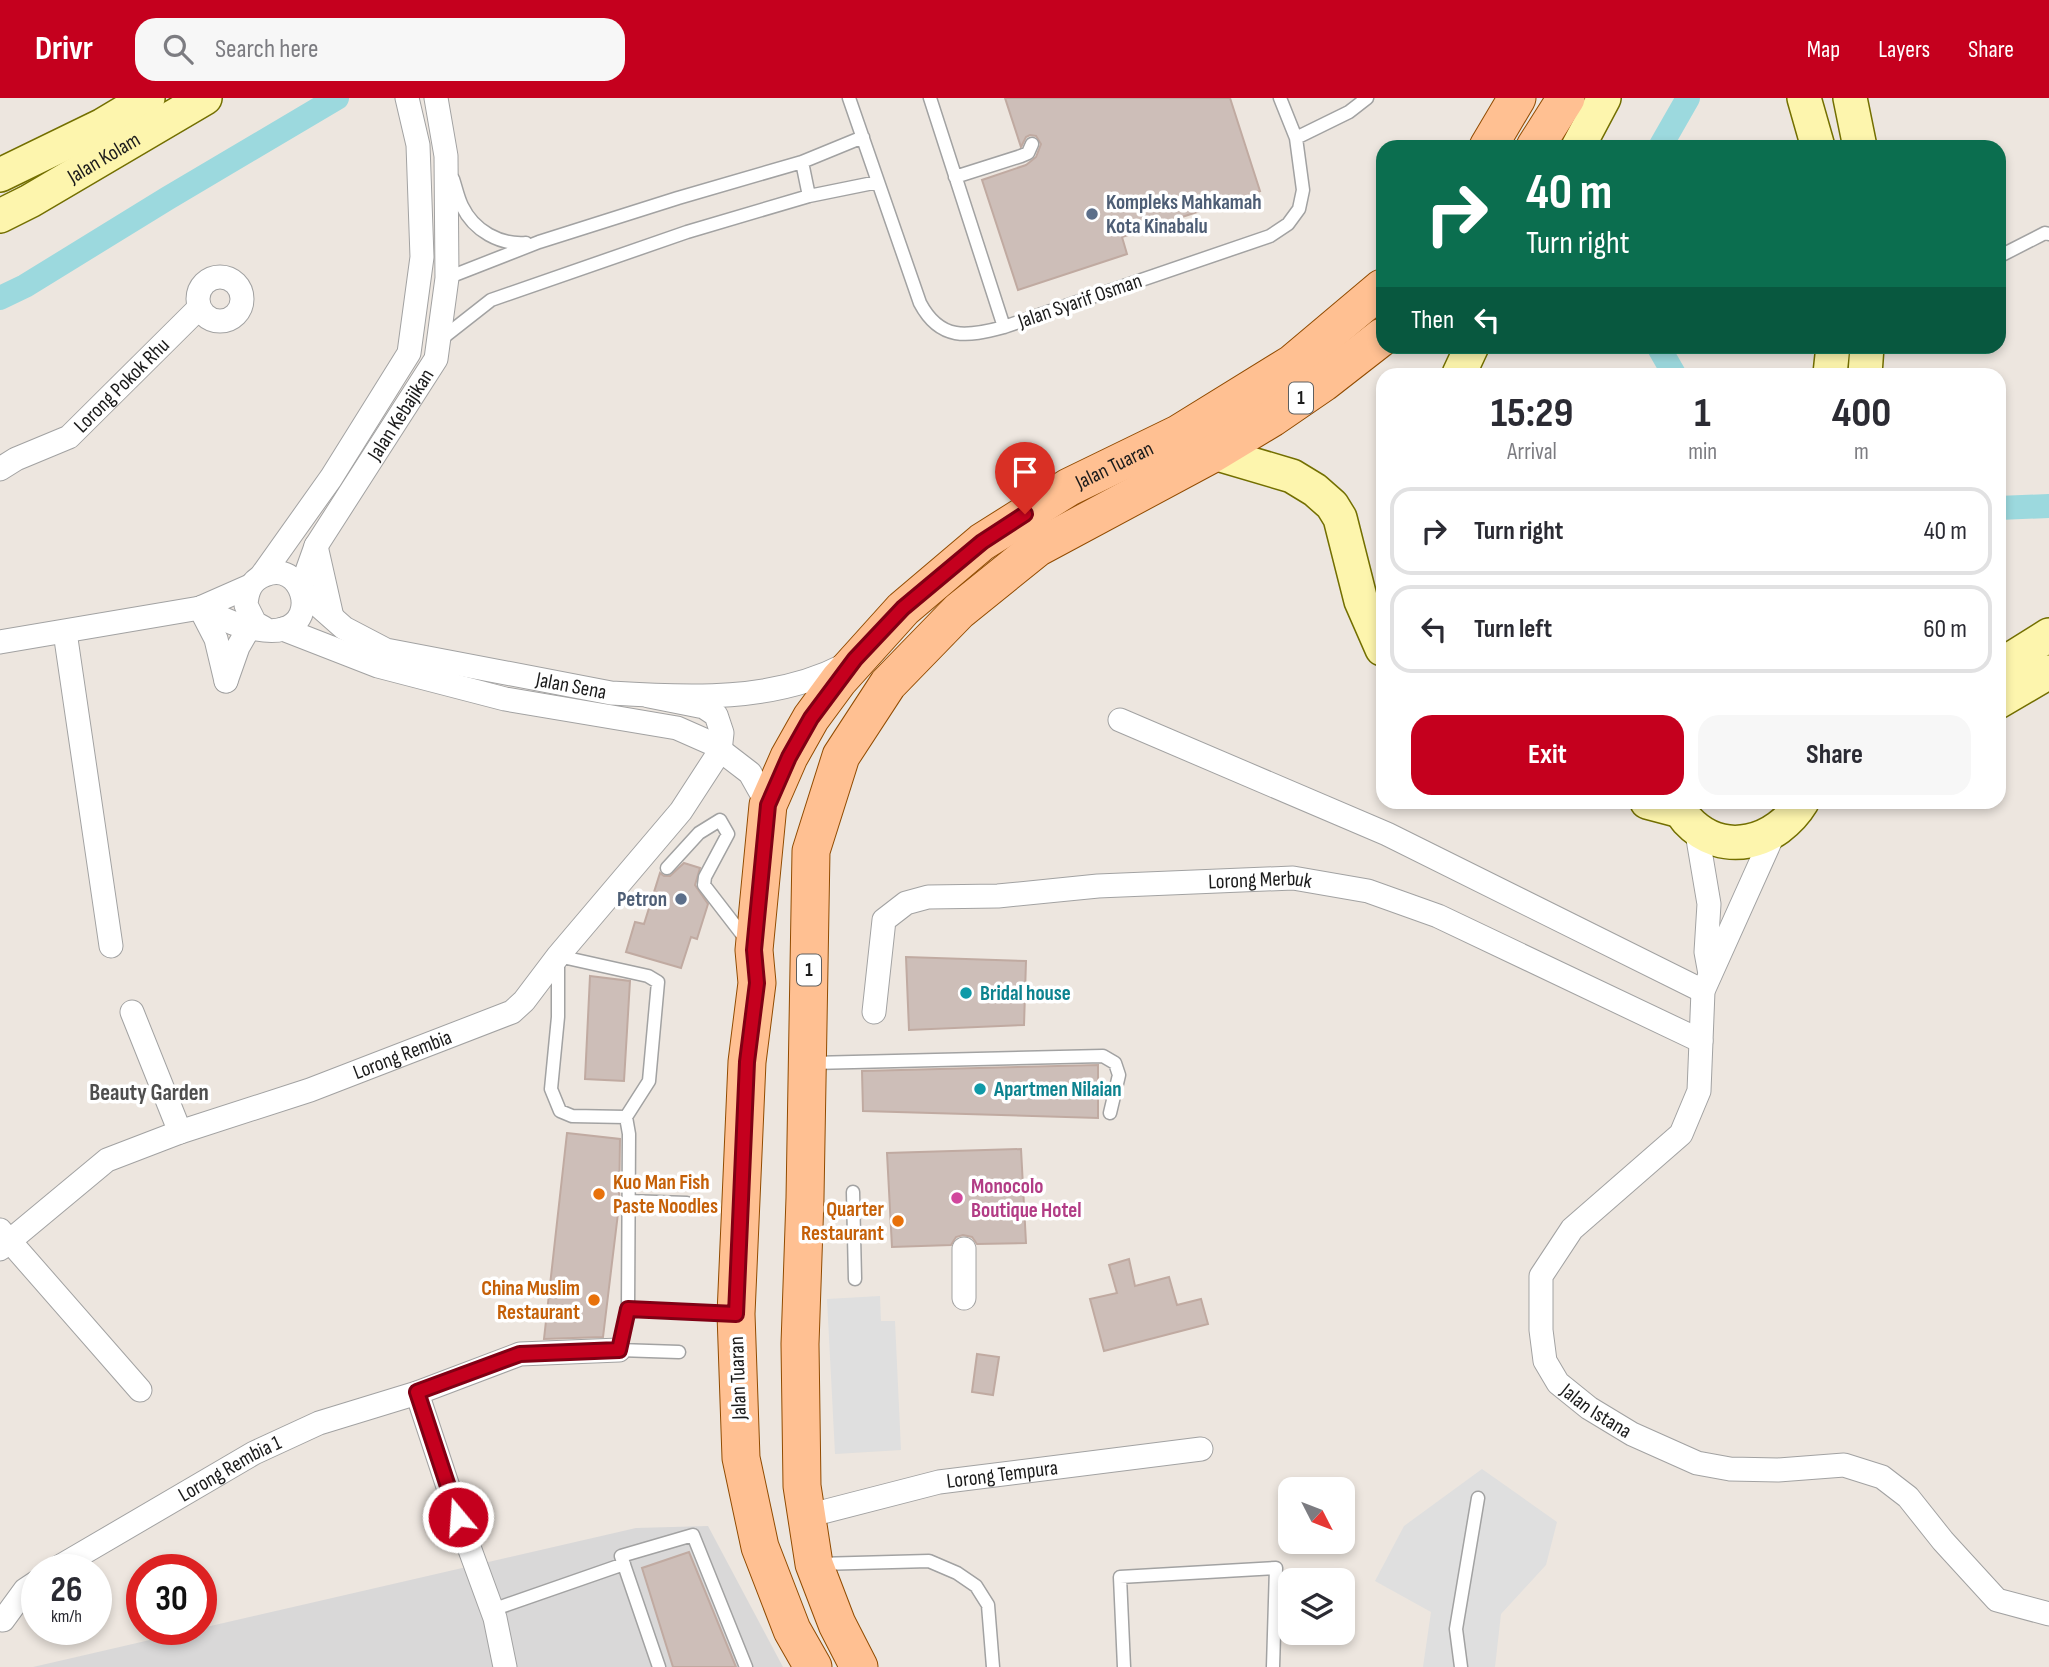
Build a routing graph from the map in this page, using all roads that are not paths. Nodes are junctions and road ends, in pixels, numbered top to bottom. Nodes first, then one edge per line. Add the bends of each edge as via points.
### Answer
1 (148, 98) edge
2 (205, 98) edge
3 (407, 98) edge
4 (436, 98) edge
5 (849, 98) edge
6 (930, 98) edge
7 (1279, 98) edge
8 (1367, 98) edge
9 (1508, 98) edge
10 (1517, 98) edge
11 (1566, 98) edge
12 (1604, 98) edge
13 (1804, 98) edge
14 (1850, 98) edge
15 (863, 138) junction
16 (1296, 138) junction
17 (1492, 140) edge
18 (1539, 140) edge
19 (1582, 140) edge
20 (1816, 140) edge
21 (1859, 140) edge
22 (1032, 144) dead end
23 (446, 156) junction
24 (802, 162) junction
25 (0, 175) edge
26 (955, 177) junction
27 (878, 182) junction
28 (809, 196) junction
29 (15, 205) edge
30 (0, 216) edge
31 (2049, 234) edge
32 (539, 242) junction
33 (2006, 253) edge
34 (447, 278) junction
35 (1376, 293) edge
36 (200, 308) dead end
37 (1004, 327) junction
38 (412, 337) junction
39 (440, 340) junction
40 (1376, 342) edge
41 (1214, 453) junction
42 (0, 469) edge
43 (316, 546) junction
44 (256, 580) junction
45 (302, 590) junction
46 (200, 608) junction
47 (332, 617) junction
48 (265, 629) junction
49 (65, 632) junction
50 (1376, 635) edge
51 (2049, 635) edge
52 (0, 642) edge
53 (855, 659) junction
54 (2006, 662) edge
55 (2049, 672) edge
56 (649, 696) junction
57 (2006, 697) edge
58 (1120, 720) dead end
59 (720, 751) junction
60 (768, 805) junction
61 (1798, 809) edge
62 (1684, 813) edge
63 (1774, 833) junction
64 (667, 868) dead end
65 (111, 946) dead end
66 (754, 950) junction
67 (558, 957) junction
68 (1706, 982) junction
69 (132, 1012) dead end
70 (874, 1012) dead end
71 (1701, 1041) junction
72 (808, 1063) junction
73 (1110, 1113) dead end
74 (626, 1117) junction
75 (180, 1132) junction
76 (853, 1192) dead end
77 (627, 1201) junction
78 (687, 1203) dead end
79 (3, 1240) edge
80 (964, 1249) dead end
81 (855, 1279) dead end
82 (964, 1298) dead end
83 (628, 1309) junction
84 (736, 1314) junction
85 (619, 1350) junction
86 (679, 1352) dead end
87 (140, 1390) dead end
88 (417, 1392) junction
89 (1201, 1449) dead end
90 (1478, 1498) dead end
91 (807, 1516) junction
92 (81, 1554) edge
93 (624, 1564) junction
94 (814, 1564) junction
95 (21, 1594) edge
96 (492, 1610) junction
97 (2049, 1614) edge
98 (3, 1620) dead end
99 (505, 1667) edge
100 (659, 1667) edge
101 (746, 1667) edge
102 (813, 1667) edge
103 (859, 1667) edge
104 (993, 1667) edge
105 (1124, 1667) edge
106 (1273, 1667) edge
107 (1461, 1667) edge

1 - 25 main road, Jalan Kolam
2 - 29 main road, Jalan Kolam
3 - 38 street, Jalan Kebajikan via 418,145 422,257
4 - 23 street, Jalan Kebajikan
5 - 15 lane, Jalan Syarif Osman
6 - 26 lane
7 - 16 lane, Jalan Syarif Osman
8 - 16 lane
9 - 17 main road
10 - 17 main road
11 - 18 main road
12 - 19 main road
13 - 20 main road
14 - 21 main road
15 - 24 lane
15 - 27 lane, Jalan Syarif Osman
16 - 37 lane, Jalan Syarif Osman via 1303,190 1299,209 1270,236
22 - 26 lane via 1028,153
23 - 32 lane via 462,206 474,223 510,244
23 - 34 street, Jalan Kebajikan
24 - 28 lane
24 - 32 lane
26 - 37 lane
27 - 28 lane
27 - 37 lane, Jalan Syarif Osman via 928,318 959,334
28 - 39 lane via 491,300
29 - 30 main road, Jalan Kolam
31 - 33 lane
32 - 34 lane
34 - 38 street via 432,290
34 - 39 street, Jalan Kebajikan
35 - 53 main road, Jalan Tuaran / 1 via 1293,363 1178,434 1069,486 982,542 903,608
36 - 42 street, Lorong Pokok Rhu via 69,437
38 - 44 street, Jalan Kebajikan via 409,353 331,478
39 - 43 street, Jalan Kebajikan via 429,373
40 - 41 main road, Jalan Tuaran / 1 via 1313,390
41 - 50 main road via 1292,476 1332,505
41 - 72 main road, Jalan Tuaran / 1 via 1037,548 959,611 888,684 841,756 811,852
43 - 45 street, Jalan Kebajikan
43 - 47 street
44 - 45 street, Jalan Sena via 280,573
44 - 46 street
44 - 48 street via 246,605 255,623
45 - 47 street, Jalan Sena
45 - 48 street via 303,610 292,625
46 - 48 street, Jalan Sena
46 - 48 street via 216,639 226,681 238,647
46 - 49 street
47 - 56 street, Jalan Sena via 386,650 611,694
48 - 59 street, Jalan Sena via 378,666 505,699 677,729
49 - 52 street
49 - 65 street
51 - 54 main road
53 - 56 street, Jalan Sena via 824,676 782,687 736,695
53 - 60 main road, Jalan Tuaran / 1 via 811,718
55 - 57 main road
56 - 59 street via 704,706 716,715 722,733
58 - 68 street via 1376,829
59 - 60 street, Jalan Sena via 750,773
59 - 67 street, Lorong Rembia via 681,811
60 - 66 main road, Jalan Tuaran / 1
61 - 63 main road
62 - 63 main road via 1706,834 1728,841 1752,841
62 - 68 street, Jalan Istana via 1709,905
63 - 68 street, Jalan Istana
64 - 66 lane via 699,833 720,820 728,834 704,885
66 - 84 main road, Jalan Tuaran / 1 via 757,983 747,1062
67 - 74 lane via 551,1089 560,1111 572,1116
67 - 74 lane via 658,982 649,1081
67 - 75 street, Lorong Rembia via 512,1012 310,1090
68 - 71 street, Jalan Istana
69 - 75 street
70 - 71 street, Lorong Merbuk via 884,920 906,903 928,897 998,896 1098,886 1293,878 1367,891 1438,916
71 - 97 street, Jalan Istana via 1699,1091 1681,1134 1572,1228 1541,1276 1541,1330 1551,1372 1589,1408 1697,1463 1778,1470 1844,1465 1882,1477 1908,1497 1997,1600
72 - 73 lane via 1103,1056 1115,1063 1119,1075
72 - 91 main road, Jalan Tuaran / 1 via 800,1344 802,1486
74 - 77 lane
75 - 79 street, Lorong Rembia via 107,1160
76 - 81 lane
77 - 78 lane
77 - 83 lane
79 - 87 street
80 - 82 street
83 - 84 lane
83 - 85 lane
84 - 102 main road, Jalan Tuaran / 1 via 741,1458 760,1547 792,1630
85 - 86 lane
85 - 88 street, Lorong Rembia 1 via 520,1354
88 - 92 street, Lorong Rembia 1 via 319,1423 254,1453
88 - 96 street
89 - 91 street, Lorong Tempura via 939,1482
90 - 107 lane via 1456,1629
91 - 94 main road, Jalan Tuaran / 1
93 - 96 lane
93 - 100 lane
93 - 101 lane via 621,1556 693,1535
94 - 103 main road, Jalan Tuaran / 1
94 - 104 lane via 929,1561 957,1573 976,1586 988,1605
95 - 98 street
96 - 99 street
105 - 106 lane via 1120,1577 1276,1568

